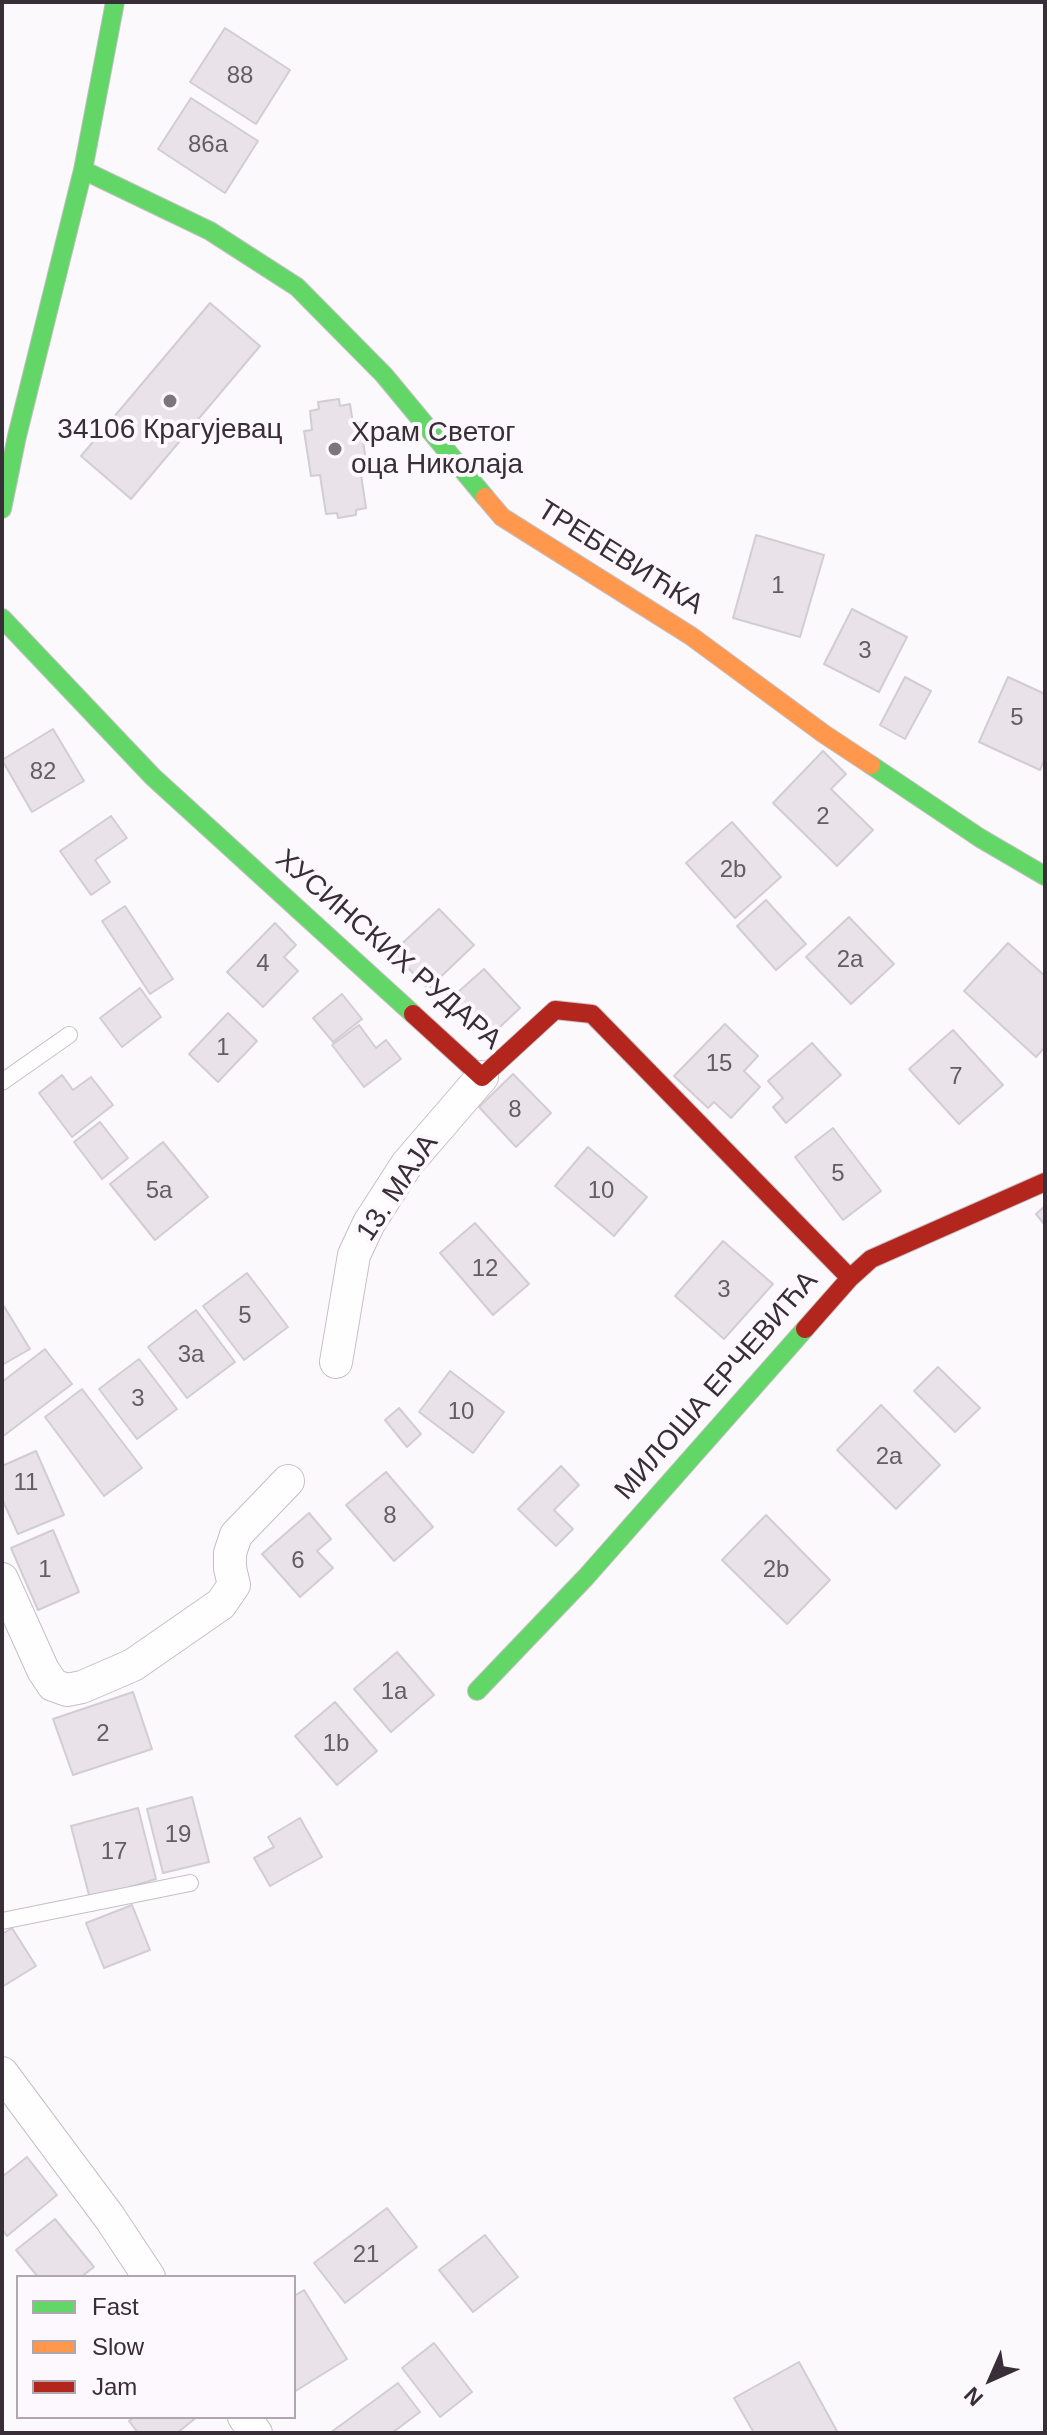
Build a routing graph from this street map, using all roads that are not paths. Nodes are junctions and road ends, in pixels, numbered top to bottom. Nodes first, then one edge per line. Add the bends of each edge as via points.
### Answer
1 (115, 2) edge
2 (83, 170) junction
3 (2, 509) edge
4 (2, 618) edge
5 (1045, 876) edge
6 (69, 1035) dead end
7 (482, 1077) junction
8 (2, 1082) edge
9 (1045, 1182) edge
10 (850, 1278) junction
11 (336, 1362) dead end
12 (288, 1481) dead end
13 (2, 1579) edge
14 (477, 1691) dead end
15 (190, 1883) dead end
16 (2, 1921) edge
17 (2, 2073) edge
18 (148, 2275) edge

1 - 2 street
2 - 3 street
2 - 5 street, ТРЕБЕВИЋКА via 210,231 297,287 384,375 502,517 691,636 824,734
4 - 7 street, ХУСИНСКИХ РУДАРА via 153,777
6 - 8 lane
7 - 10 street, ХУСИНСКИХ РУДАРА via 555,1010 592,1014
7 - 11 street, 13. МАЈА via 407,1164 369,1223 354,1255
9 - 10 street, МИЛОША ЕРЧЕВИЋА via 871,1259
10 - 14 street, МИЛОША ЕРЧЕВИЋА via 597,1565
12 - 13 street via 236,1535 230,1553 234,1585 221,1604 133,1665 82,1687 67,1690 53,1685
15 - 16 lane
17 - 18 street

